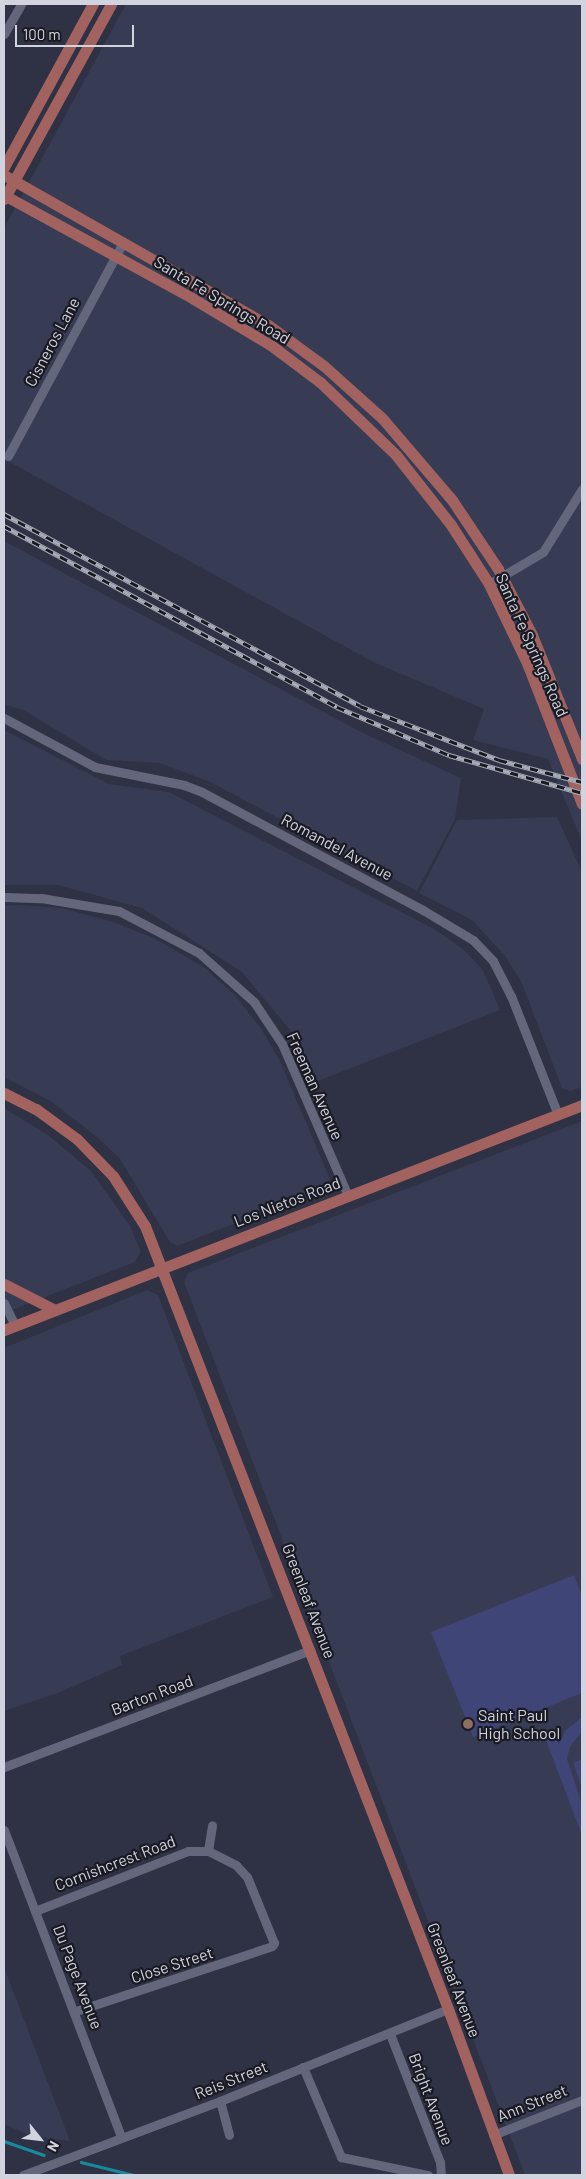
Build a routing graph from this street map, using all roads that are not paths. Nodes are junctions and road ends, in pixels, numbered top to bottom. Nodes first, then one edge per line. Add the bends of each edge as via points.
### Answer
1 (21, 4) edge
2 (93, 4) edge
3 (111, 4) edge
4 (4, 34) edge
5 (4, 167) edge
6 (9, 178) edge
7 (4, 196) edge
8 (123, 242) junction
9 (115, 256) junction
10 (8, 456) dead end
11 (582, 489) edge
12 (578, 507) edge
13 (502, 576) junction
14 (489, 584) junction
15 (4, 718) edge
16 (582, 759) edge
17 (582, 804) edge
18 (4, 897) edge
19 (4, 1093) edge
20 (582, 1105) edge
21 (558, 1115) junction
22 (348, 1196) junction
23 (163, 1266) junction
24 (4, 1284) edge
25 (4, 1303) edge
26 (55, 1310) junction
27 (9, 1328) edge
28 (310, 1650) junction
29 (4, 1767) edge
30 (212, 1825) dead end
31 (4, 1830) edge
32 (208, 1851) junction
33 (35, 1911) junction
34 (448, 2009) junction
35 (76, 2011) junction
36 (390, 2034) junction
37 (303, 2067) junction
38 (582, 2100) edge
39 (220, 2101) junction
40 (229, 2135) dead end
41 (493, 2135) junction
42 (121, 2136) junction
43 (23, 2175) edge
44 (428, 2175) edge
45 (441, 2175) edge
46 (509, 2175) edge

1 - 4 street
2 - 5 main road
3 - 6 main road
6 - 7 main road
6 - 8 main road, Santa Fe Springs Road
7 - 9 main road, Santa Fe Springs Road
8 - 9 street, Cisneros Lane
8 - 13 main road, Santa Fe Springs Road via 268,325 348,386 406,444 452,500
9 - 10 street, Cisneros Lane
9 - 14 main road, Santa Fe Springs Road via 229,319 320,382 371,429 416,480
11 - 12 street
12 - 13 street via 543,552
13 - 14 street
13 - 16 main road, Santa Fe Springs Road via 552,680
14 - 17 main road, Santa Fe Springs Road via 527,663
15 - 21 street, Romandel Avenue via 95,767 184,785 202,792 473,940 493,961 511,996
18 - 22 street, Freeman Avenue via 41,898 119,911 199,953 254,1002 282,1044
19 - 23 main road, Greenleaf Avenue via 65,1129 102,1163 134,1205
20 - 21 main road, Los Nietos Road
21 - 22 main road, Los Nietos Road
22 - 23 main road, Los Nietos Road
23 - 26 main road, Los Nietos Road
23 - 28 main road, Greenleaf Avenue
24 - 26 main road
25 - 27 street
26 - 27 main road, Los Nietos Road
28 - 29 street, Barton Road
28 - 34 main road, Greenleaf Avenue
30 - 32 street
31 - 33 street, Du Page Avenue
32 - 33 street, Cornishcrest Road via 188,1851
32 - 35 street, Close Street via 236,1865 247,1878 274,1943 261,1951
33 - 35 street, Du Page Avenue
34 - 36 street, Reis Street
34 - 41 main road, Greenleaf Avenue
35 - 42 street, Du Page Avenue
36 - 37 street, Reis Street
36 - 45 street, Bright Avenue via 440,2162
37 - 39 street, Reis Street
37 - 44 street via 341,2157
38 - 41 street, Ann Street
39 - 40 street
39 - 42 street, Reis Street
41 - 46 main road, Greenleaf Avenue
42 - 43 street, Reis Street

